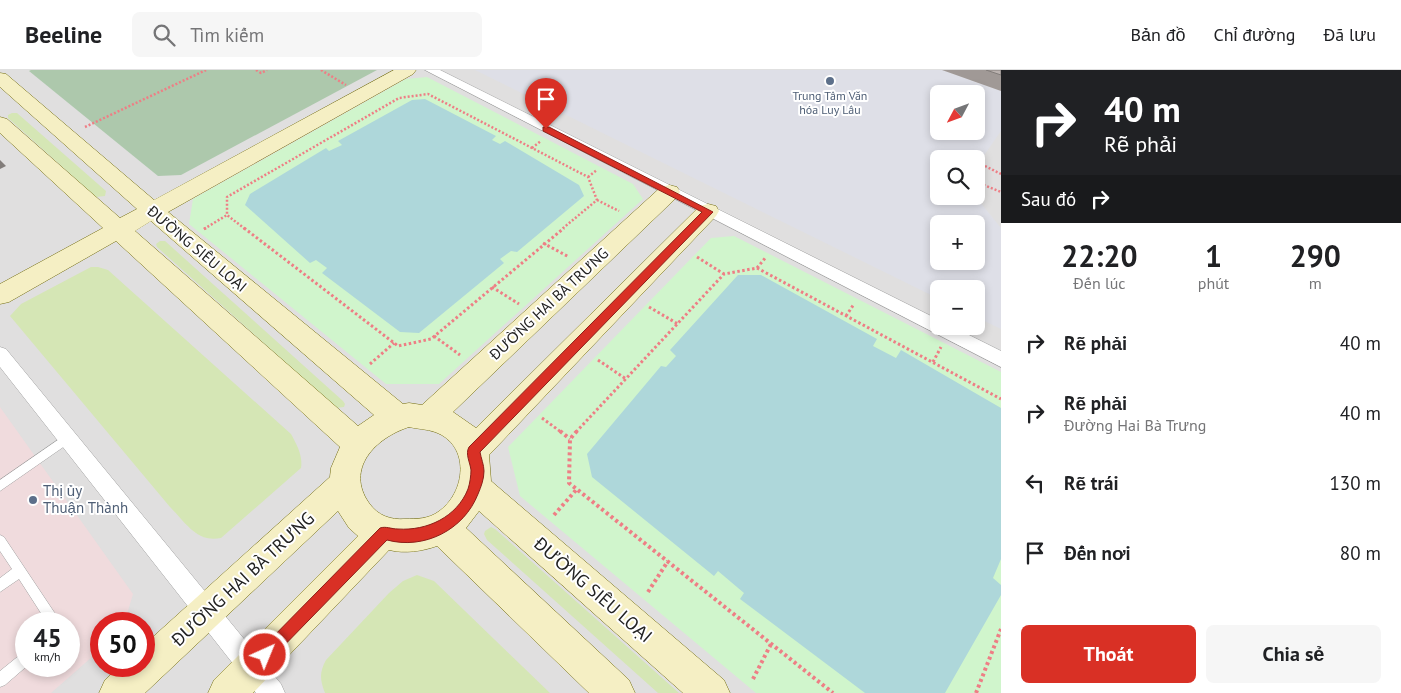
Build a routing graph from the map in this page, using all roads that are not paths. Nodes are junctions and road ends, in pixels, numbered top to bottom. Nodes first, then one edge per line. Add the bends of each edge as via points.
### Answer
1 (407, 70) edge
2 (431, 70) edge
3 (0, 78) edge
4 (0, 123) edge
5 (669, 192) junction
6 (153, 211) junction
7 (708, 212) junction
8 (117, 230) junction
9 (0, 295) edge
10 (0, 354) edge
11 (1001, 360) edge
12 (429, 416) junction
13 (397, 417) junction
14 (68, 438) junction
15 (357, 444) junction
16 (473, 451) junction
17 (346, 484) junction
18 (0, 486) edge
19 (475, 487) junction
20 (441, 527) junction
21 (384, 533) junction
22 (0, 541) edge
23 (20, 570) junction
24 (0, 586) edge
25 (208, 611) junction
26 (48, 612) edge
27 (15, 668) edge
28 (0, 680) edge
29 (262, 680) edge
30 (118, 693) edge
31 (227, 693) edge
32 (616, 693) edge
33 (711, 693) edge

1 - 6 main road
2 - 5 street
3 - 6 main road, ĐƯỜNG SIÊU LOẠI
4 - 8 main road
5 - 7 street
5 - 12 main road, ĐƯỜNG HAI BÀ TRƯNG
6 - 8 main road
6 - 13 main road, ĐƯỜNG SIÊU LOẠI
7 - 11 street
7 - 16 main road
8 - 9 main road
8 - 15 main road
10 - 14 street
12 - 13 main road via 409,414
12 - 16 main road via 462,432
13 - 15 main road via 374,427
14 - 18 lane
14 - 25 street
15 - 17 main road via 347,466
16 - 19 main road via 478,472
17 - 21 main road via 354,511 372,528
17 - 25 main road, ĐƯỜNG HAI BÀ TRƯNG
19 - 20 main road via 459,514
19 - 33 main road, ĐƯỜNG SIÊU LOẠI
20 - 21 main road via 414,536
20 - 32 main road
21 - 29 main road
22 - 23 lane
23 - 24 lane
23 - 26 lane
25 - 29 street
25 - 30 main road, ĐƯỜNG HAI BÀ TRƯNG
27 - 28 lane
29 - 31 main road

